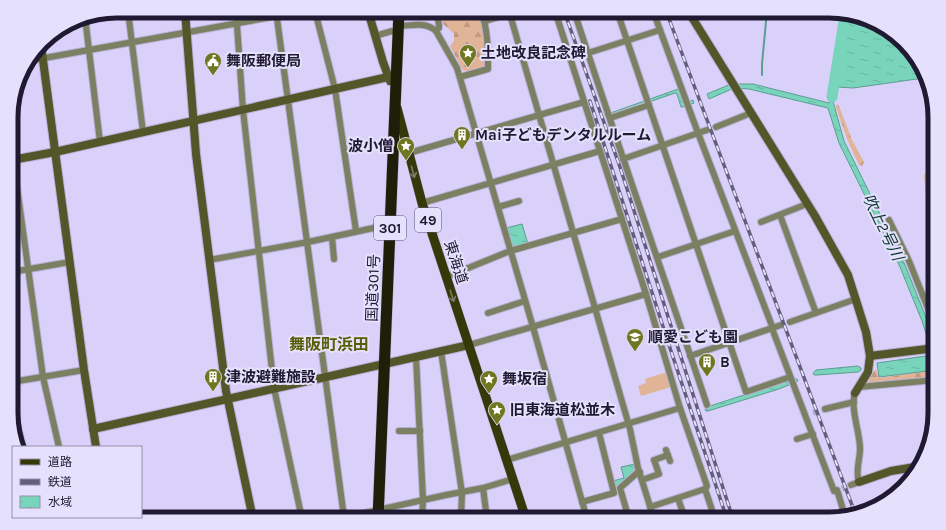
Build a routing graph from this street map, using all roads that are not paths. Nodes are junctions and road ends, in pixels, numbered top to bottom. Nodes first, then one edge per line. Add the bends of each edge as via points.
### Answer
1 (129, 18) edge
2 (185, 18) edge
3 (236, 18) edge
4 (259, 18) edge
5 (278, 18) edge
6 (317, 18) edge
7 (370, 18) edge
8 (397, 18) edge
9 (438, 18) edge
10 (484, 18) edge
11 (493, 18) edge
12 (511, 18) edge
13 (557, 18) edge
14 (576, 18) edge
15 (619, 18) edge
16 (656, 18) edge
17 (692, 18) edge
18 (485, 21) junction
19 (86, 23) edge
20 (236, 23) junction
21 (395, 29) junction
22 (660, 30) junction
23 (436, 31) junction
24 (186, 32) junction
25 (375, 36) junction
26 (627, 40) junction
27 (132, 42) junction
28 (89, 50) junction
29 (42, 53) edge
30 (588, 54) junction
31 (43, 59) junction
32 (37, 60) edge
33 (392, 77) junction
34 (460, 77) junction
35 (335, 89) junction
36 (395, 93) junction
37 (289, 99) junction
38 (584, 102) junction
39 (648, 102) junction
40 (242, 110) junction
41 (752, 113) junction
42 (539, 115) junction
43 (609, 116) junction
44 (194, 121) junction
45 (716, 127) dead end
46 (707, 130) dead end
47 (144, 132) junction
48 (477, 133) junction
49 (698, 133) junction
50 (100, 142) junction
51 (663, 145) junction
52 (600, 151) junction
53 (55, 152) junction
54 (408, 153) junction
55 (18, 159) edge
56 (623, 159) junction
57 (554, 165) junction
58 (491, 183) junction
59 (18, 201) edge
60 (519, 201) dead end
61 (422, 203) junction
62 (807, 204) junction
63 (498, 207) junction
64 (780, 215) junction
65 (622, 219) junction
66 (889, 220) dead end
67 (761, 222) dead end
68 (390, 226) junction
69 (356, 231) junction
70 (735, 231) junction
71 (573, 233) junction
72 (332, 237) junction
73 (308, 242) junction
74 (696, 244) junction
75 (259, 251) junction
76 (510, 251) junction
77 (658, 257) junction
78 (334, 259) dead end
79 (209, 260) junction
80 (70, 262) junction
81 (28, 269) junction
82 (18, 271) edge
83 (446, 277) junction
84 (646, 294) junction
85 (856, 299) junction
86 (525, 301) junction
87 (595, 308) junction
88 (928, 309) edge
89 (488, 313) dead end
90 (816, 313) junction
91 (790, 322) dead end
92 (781, 325) dead end
93 (533, 327) junction
94 (772, 328) junction
95 (730, 343) junction
96 (469, 346) junction
97 (928, 349) edge
98 (441, 351) junction
99 (690, 356) junction
100 (870, 356) junction
101 (416, 357) junction
102 (384, 363) junction
103 (84, 370) junction
104 (326, 376) junction
105 (43, 377) junction
106 (791, 380) junction
107 (18, 381) edge
108 (928, 381) edge
109 (274, 388) junction
110 (857, 390) junction
111 (227, 400) junction
112 (854, 402) junction
113 (707, 405) dead end
114 (680, 408) junction
115 (825, 409) tunnel mouth
116 (813, 413) tunnel mouth
117 (806, 416) junction
118 (629, 424) junction
119 (93, 429) junction
120 (399, 431) dead end
121 (420, 431) junction
122 (599, 433) junction
123 (813, 434) junction
124 (797, 439) dead end
125 (566, 442) junction
126 (59, 446) edge
127 (96, 446) edge
128 (668, 456) dead end
129 (507, 460) junction
130 (912, 468) edge
131 (640, 472) junction
132 (513, 479) junction
133 (642, 480) junction
134 (859, 482) junction
135 (851, 485) tunnel mouth
136 (483, 488) junction
137 (705, 489) junction
138 (462, 492) junction
139 (678, 498) junction
140 (423, 500) junction
141 (582, 502) junction
142 (650, 507) junction
143 (844, 511) edge
144 (251, 512) edge
145 (301, 512) edge
146 (343, 512) edge
147 (378, 512) edge
148 (384, 512) edge
149 (422, 512) edge
150 (461, 512) edge
151 (486, 512) edge
152 (524, 512) edge
153 (585, 512) edge
154 (627, 512) edge
155 (652, 512) edge
156 (683, 512) edge
157 (713, 512) edge

1 - 27 street
2 - 24 street
3 - 20 street
4 - 20 street
5 - 37 street
6 - 35 street
7 - 25 street
8 - 21 highway, 国道301号 / 301
9 - 23 street via 439,28
10 - 18 street
11 - 18 street
12 - 42 street
13 - 38 street
14 - 30 street
15 - 26 street
16 - 22 street
17 - 41 street
18 - 34 street via 488,69
19 - 28 street
20 - 24 street
20 - 40 street
21 - 23 street via 416,24 431,27
21 - 25 street
21 - 33 highway, 国道301号 / 301
22 - 26 street
22 - 49 street
23 - 34 street
24 - 27 street
24 - 44 street
25 - 33 street
26 - 30 street
26 - 39 street
27 - 28 street
27 - 47 street
28 - 31 street
28 - 50 street
29 - 31 street
30 - 43 street
31 - 32 street
31 - 53 street
33 - 35 street
33 - 36 highway, 国道301号 / 301
34 - 48 street
35 - 37 street
35 - 69 street
36 - 54 main road, 東海道 / 49
36 - 68 highway, 国道301号 / 301
37 - 40 street
37 - 73 street
38 - 42 street
38 - 52 street
39 - 43 street
39 - 51 street
40 - 44 street
40 - 75 street
41 - 45 street
41 - 62 street
42 - 48 street
42 - 57 street
43 - 56 street
44 - 47 street
44 - 79 street
46 - 49 street
47 - 50 street
48 - 54 street
48 - 58 street
49 - 51 street
49 - 70 street
50 - 53 street
51 - 56 street
51 - 74 street
52 - 57 street
52 - 65 street
53 - 55 street
53 - 80 street
54 -> 61 main road, 東海道 / 49
56 - 77 street
57 - 58 street
57 - 71 street
58 - 61 street
58 - 63 street
59 - 81 street
60 - 63 street
61 - 83 main road, 東海道 / 49
62 - 64 street
62 - 85 street via 846,271
63 - 76 street
64 - 67 street
64 - 90 street
65 - 71 street
65 - 84 street
66 - 88 street
68 - 69 street
68 - 102 highway, 国道301号 / 301
69 - 72 street
70 - 74 street
70 - 94 street
71 - 76 street
71 - 87 street
72 - 73 street
72 - 78 street
73 - 75 street
73 - 104 street
74 - 77 street
74 - 95 street
75 - 79 street
75 - 109 street
76 - 83 street
76 - 86 street
77 - 99 street
79 - 111 street
80 - 81 street
80 - 103 street
81 - 82 street
81 - 105 street
83 -> 96 main road, 東海道 / 49
84 - 87 street
84 - 114 street
85 - 90 street
85 - 100 street
86 - 89 street
86 - 93 street
87 - 93 street
87 - 118 street
90 - 91 street
92 - 94 street
93 - 96 street
93 - 125 street
94 - 95 street
94 - 106 street
95 - 99 street
95 - 106 street via 746,392
96 - 98 street
96 - 129 main road, 東海道 / 49
97 - 100 street
98 - 101 street
98 - 138 street
99 - 113 street
100 - 110 street via 868,372
101 - 102 street
101 - 121 street
102 - 104 street
102 - 147 highway, 国道301号 / 301
103 - 105 street
103 - 119 street
104 - 109 street
104 - 146 street
105 - 107 street
105 - 126 street
106 - 117 street
108 - 110 street
109 - 111 street
109 - 145 street
110 - 112 street
111 - 119 street
111 - 144 street
112 - 115 street
112 - 134 street via 860,444 857,475
114 - 118 street
114 - 137 street via 707,486
116 - 117 street
117 - 123 street
118 - 122 street
118 - 131 street
119 - 127 street
120 - 121 street
121 - 140 street
122 - 125 street
122 - 141 street via 614,493
123 - 124 street
123 - 143 street via 834,491 840,490
125 - 129 street
125 - 141 street
128 - 133 street via 654,460 659,474
129 - 132 main road, 東海道 / 49
130 - 134 street via 891,471
131 - 133 street
131 - 154 street via 620,488
132 - 136 street
132 - 152 main road, 東海道 / 49
133 - 142 street
134 - 135 street
136 - 138 street
136 - 151 street
137 - 139 street
137 - 157 street
138 - 140 street
138 - 150 street
139 - 142 street
139 - 156 street
140 - 148 street
140 - 149 street
141 - 153 street
142 - 155 street

